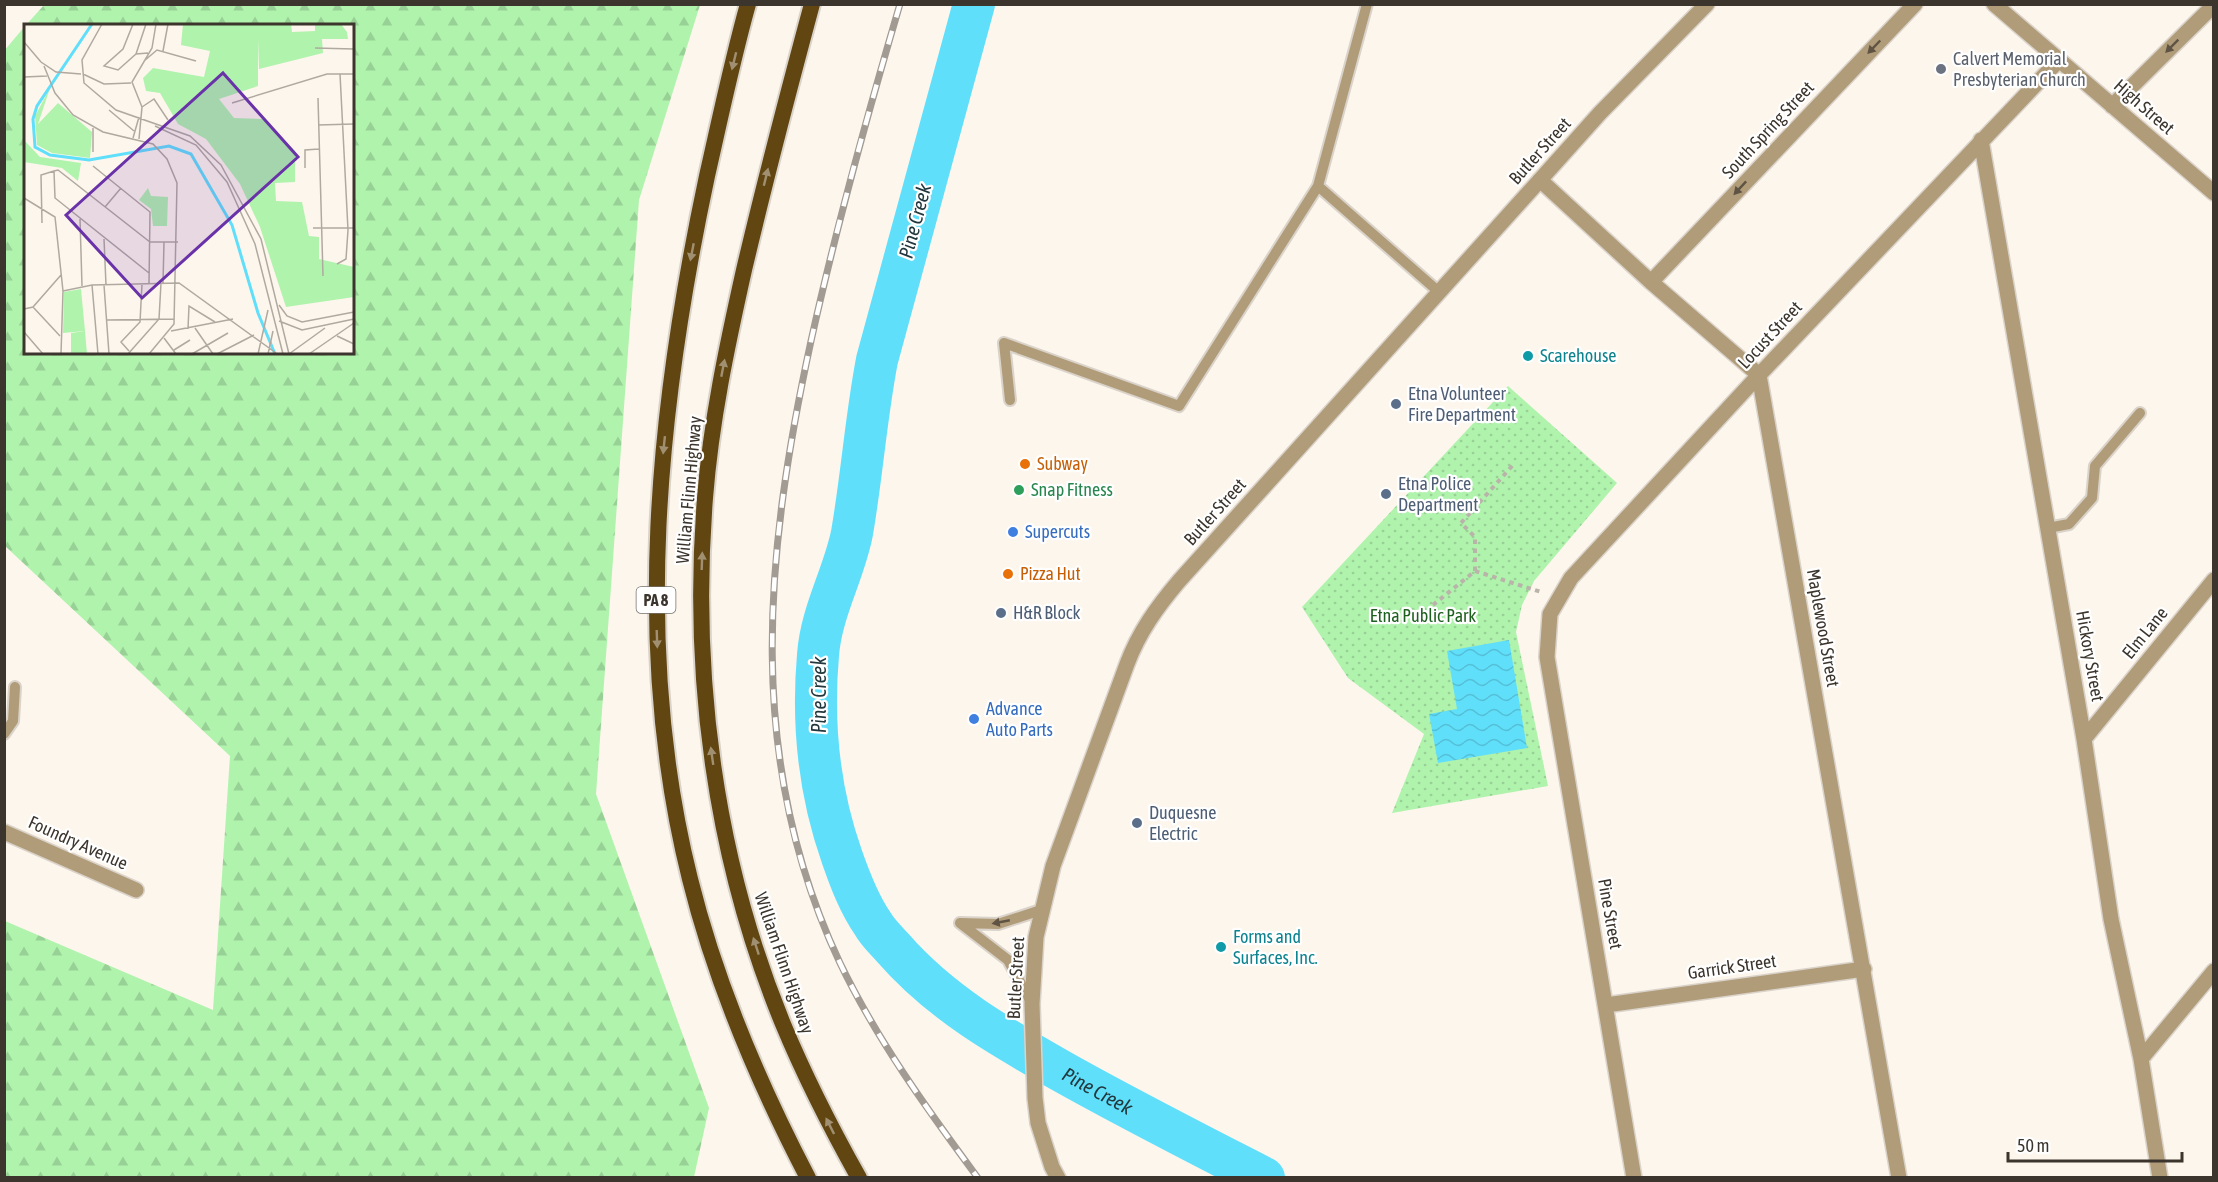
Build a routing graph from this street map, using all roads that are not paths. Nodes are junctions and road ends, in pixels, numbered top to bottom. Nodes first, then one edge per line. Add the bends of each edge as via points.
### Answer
1 (748, 4) edge
2 (812, 4) edge
3 (1367, 4) edge
4 (1707, 4) edge
5 (1915, 4) edge
6 (1994, 4) edge
7 (2214, 5) edge
8 (2059, 60) junction
9 (2112, 106) junction
10 (1981, 140) junction
11 (1540, 180) junction
12 (1318, 186) junction
13 (2214, 193) edge
14 (1651, 282) junction
15 (1440, 292) junction
16 (1759, 375) junction
17 (1010, 400) dead end
18 (2140, 413) dead end
19 (2048, 528) junction
20 (2214, 580) edge
21 (1547, 657) joint
22 (15, 687) dead end
23 (4, 734) edge
24 (2084, 739) junction
25 (4, 832) edge
26 (136, 890) dead end
27 (1041, 910) junction
28 (1864, 969) junction
29 (2214, 971) edge
30 (1606, 1005) junction
31 (1032, 1006) junction
32 (2140, 1059) junction
33 (807, 1178) edge
34 (859, 1178) edge
35 (1058, 1178) edge
36 (1634, 1178) edge
37 (1899, 1178) edge
38 (2160, 1178) edge

1 -> 33 highway, William Flinn Highway / PA 8 via 696,228 671,381 657,534 658,679 679,826 702,926 753,1065
34 -> 2 highway, William Flinn Highway / PA 8 via 783,1025 741,899 713,764 702,632 705,496 723,368 779,123
3 - 12 lane
4 - 11 street, Butler Street
5 -> 14 street, South Spring Street
6 - 8 street, High Street
7 -> 9 street
8 - 9 street, High Street
8 - 10 street, Locust Street
9 - 13 street, High Street
10 - 16 street, Locust Street
10 - 19 street, Hickory Street
11 - 14 street
11 - 15 street, Butler Street
12 - 15 lane
12 - 17 lane via 1179,406 1004,343
14 - 16 street
15 - 27 street, Butler Street via 1151,615 1127,664 1053,866
16 - 21 street, Locust Street via 1572,578 1550,614
16 - 28 street, Maplewood Street
18 - 19 lane via 2095,466 2092,498 2070,524
19 - 24 street, Hickory Street
20 - 24 street, Elm Lane
21 - 30 street, Pine Street
22 - 23 lane via 13,721
24 - 32 street, Hickory Street via 2110,919
25 - 26 street, Foundry Avenue
27 - 31 street, Butler Street
27 -> 31 lane via 998,924 960,923 1008,960
28 - 30 street, Garrick Street
28 - 37 street, Maplewood Street
29 - 32 street
30 - 36 street, Pine Street
31 - 35 street, Butler Street via 1038,1123
32 - 38 street, Hickory Street

